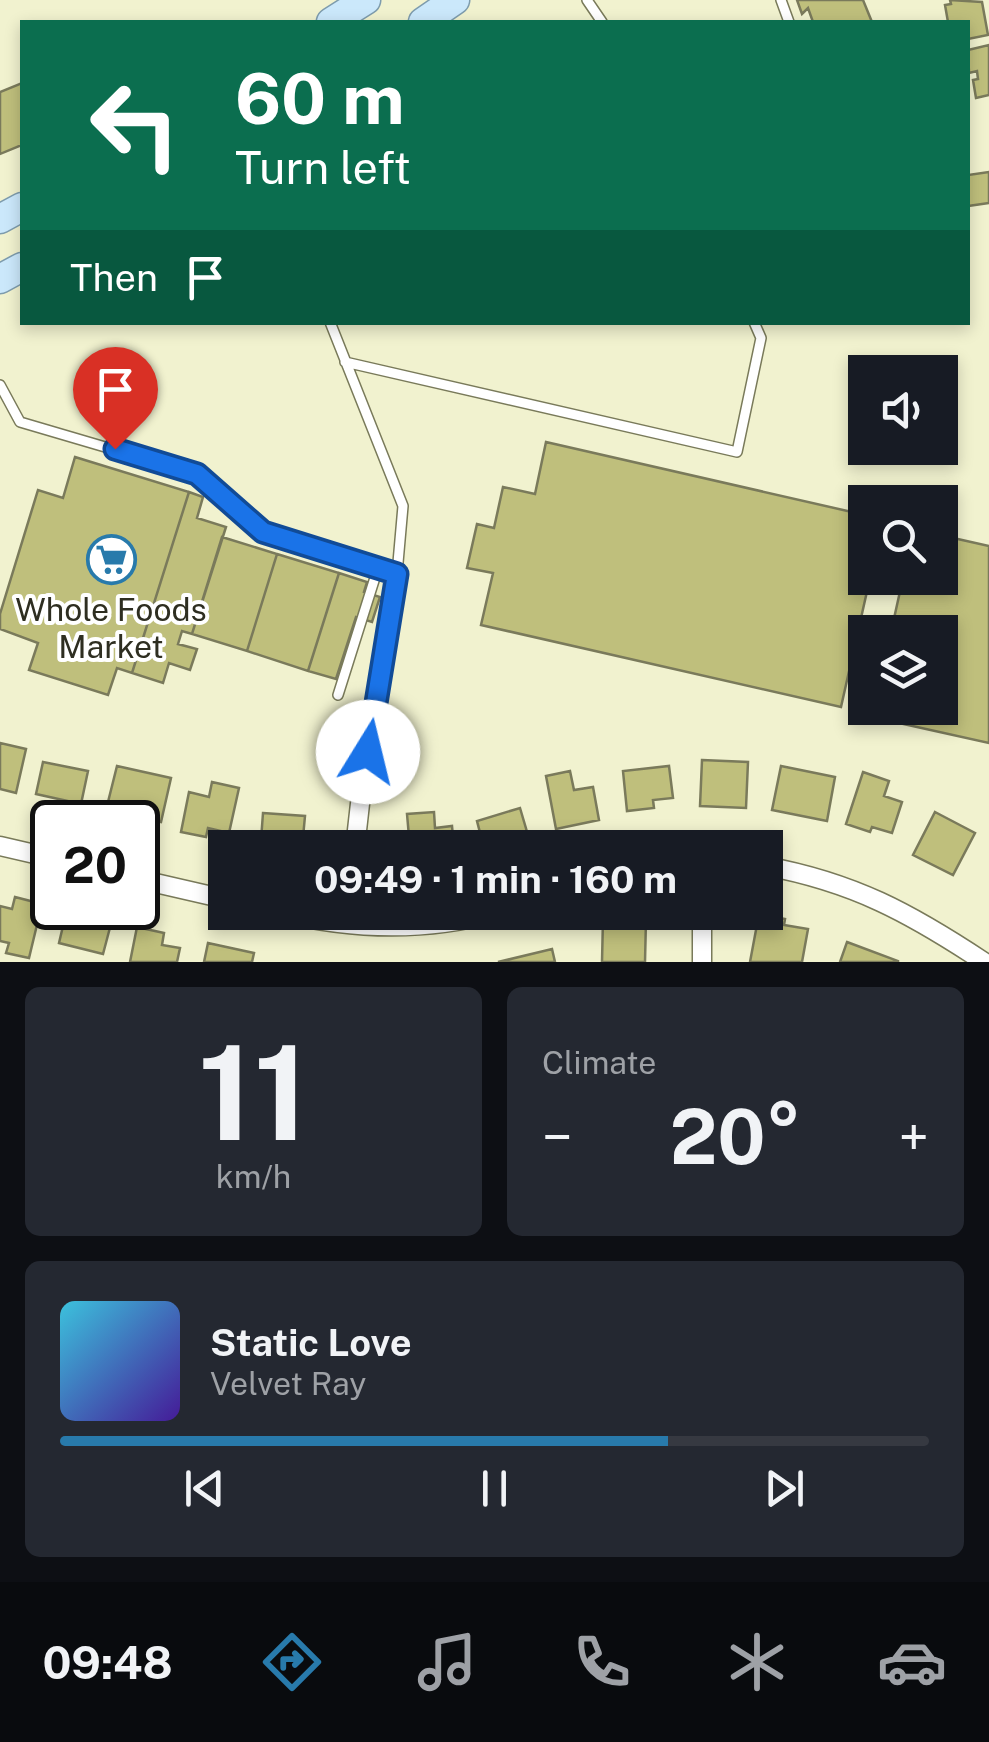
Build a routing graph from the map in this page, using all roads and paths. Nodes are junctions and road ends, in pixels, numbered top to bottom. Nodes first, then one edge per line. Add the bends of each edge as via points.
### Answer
1 (366, 0) edge
2 (455, 0) edge
3 (334, 20) edge
4 (426, 20) edge
5 (331, 325) edge
6 (755, 325) edge
7 (346, 362) junction
8 (0, 385) edge
9 (378, 568) junction
10 (397, 574) junction
11 (338, 695) dead end
12 (362, 786) joint
13 (357, 830) edge
14 (0, 846) edge
15 (30, 853) edge
16 (783, 869) edge
17 (160, 884) edge
18 (208, 896) edge
19 (702, 930) edge
20 (702, 962) edge
21 (984, 962) edge

1 - 3 main road
2 - 4 main road
5 - 7 lane
6 - 7 lane via 761,338 738,452
7 - 10 lane via 403,506
8 - 9 lane via 20,422 197,474 263,532
9 - 10 lane
9 - 11 lane
10 - 12 lane
12 - 13 street
14 - 15 street
16 - 21 street via 883,900
17 - 18 street
19 - 20 street

